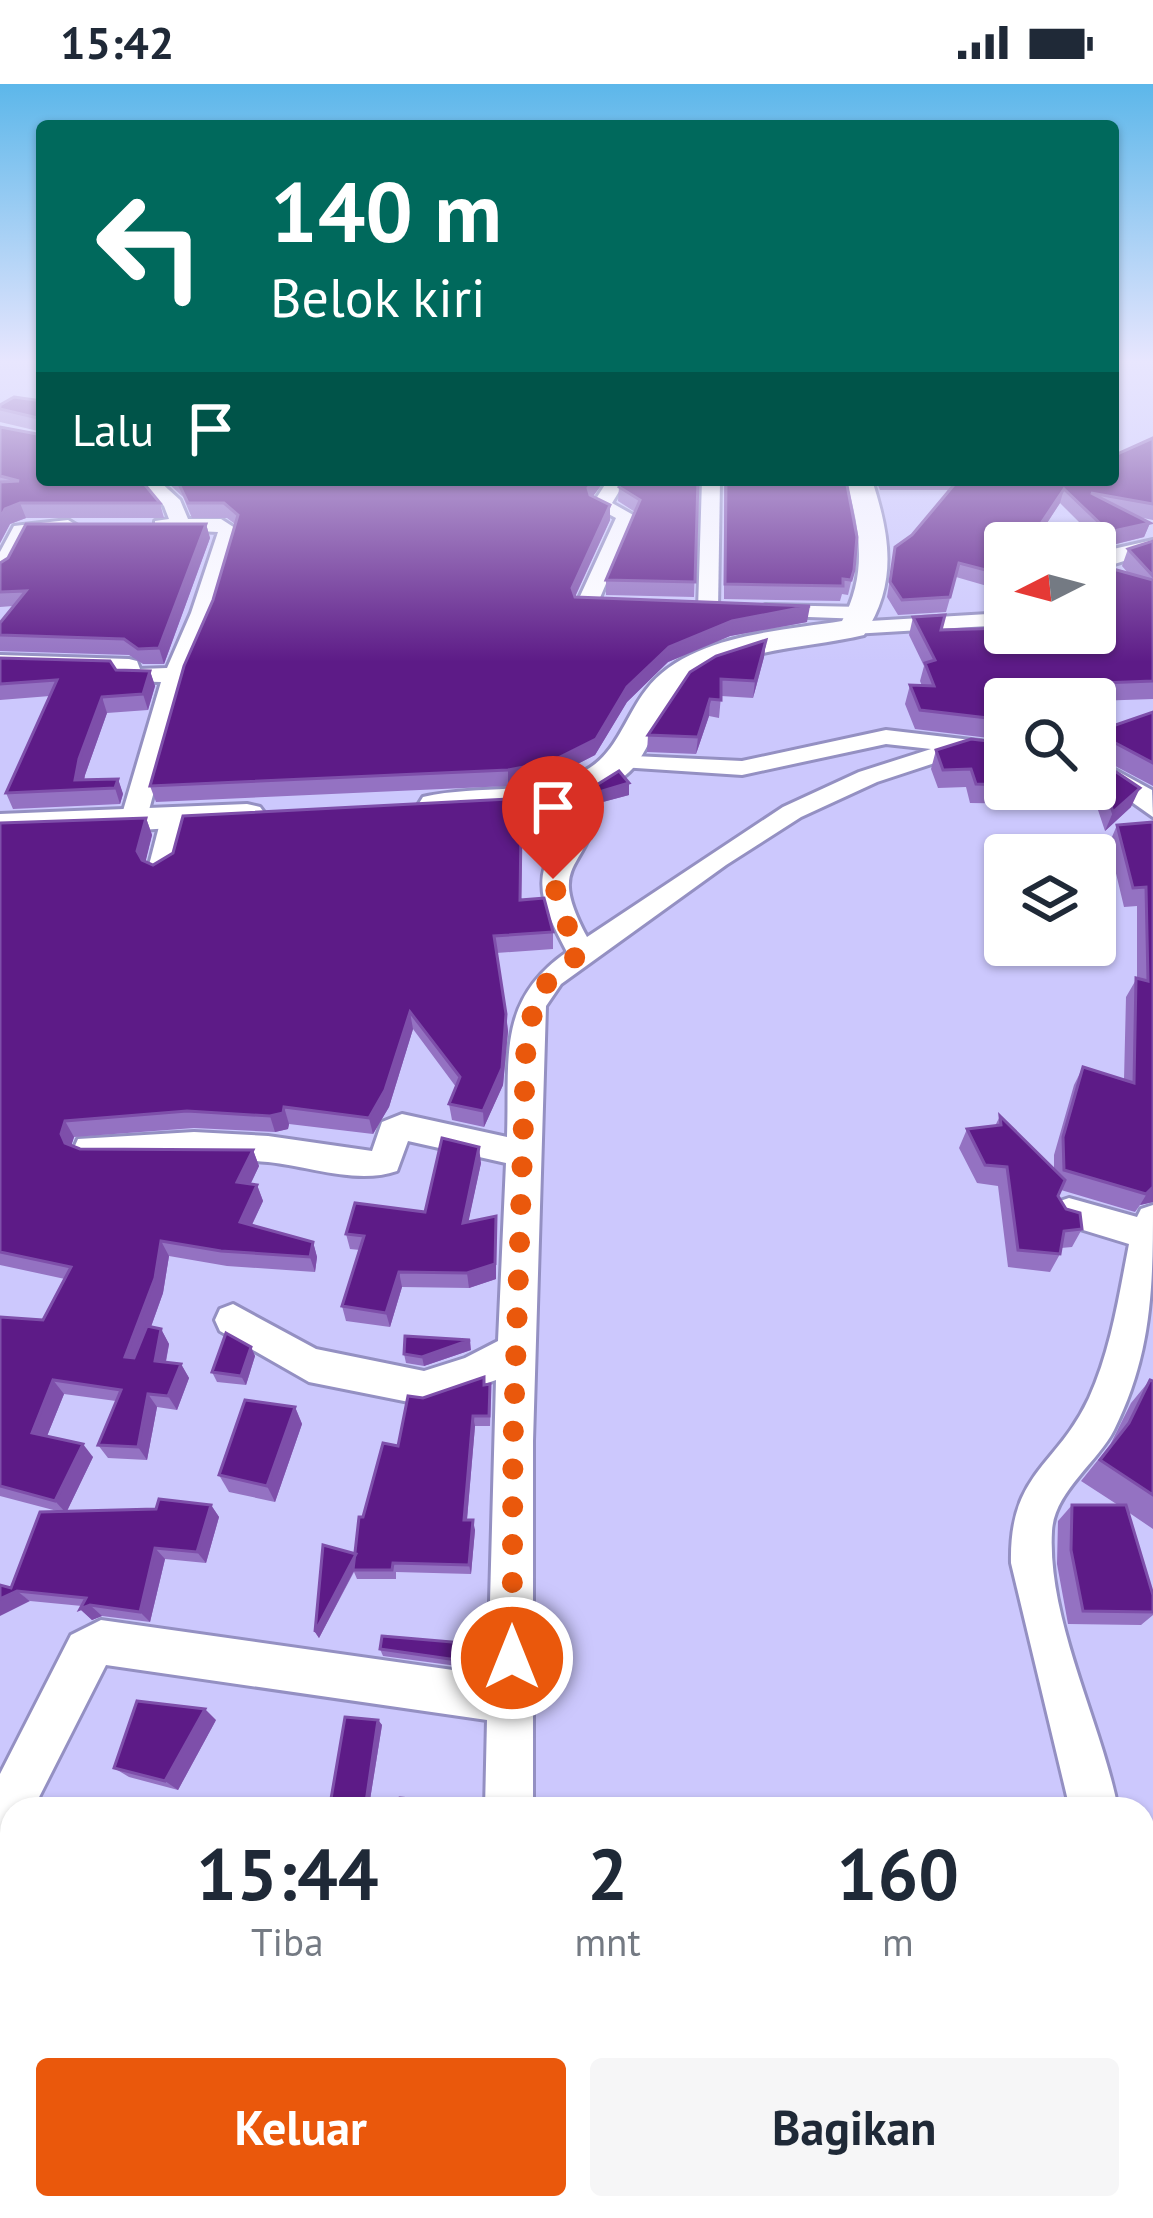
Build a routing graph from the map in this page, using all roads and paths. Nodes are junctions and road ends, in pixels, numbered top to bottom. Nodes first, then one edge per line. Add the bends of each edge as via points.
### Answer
1 (154, 486) edge
2 (613, 486) edge
3 (712, 486) edge
4 (861, 486) edge
5 (94, 526) edge
6 (137, 526) edge
7 (180, 526) junction
8 (1153, 547) edge
9 (1116, 556) edge
10 (1116, 562) edge
11 (1153, 568) edge
12 (0, 571) edge
13 (639, 608) edge
14 (684, 609) edge
15 (730, 610) junction
16 (984, 619) edge
17 (858, 621) junction
18 (0, 662) edge
19 (174, 675) junction
20 (963, 746) junction
21 (984, 748) edge
22 (621, 760) junction
23 (1116, 779) edge
24 (568, 790) junction
25 (412, 806) edge
26 (1153, 808) edge
27 (282, 814) edge
28 (174, 819) junction
29 (133, 821) junction
30 (0, 826) edge
31 (161, 868) edge
32 (581, 952) junction
33 (90, 1148) edge
34 (525, 1154) junction
35 (1069, 1212) edge
36 (1150, 1227) edge
37 (233, 1320) dead end
38 (517, 1349) junction
39 (512, 1701) junction
40 (14, 1797) edge
41 (509, 1797) edge
42 (1092, 1797) edge

1 - 7 street via 173,504
2 - 13 street via 601,505 626,516 586,604
3 - 15 street
4 - 17 street via 879,556
5 - 12 street via 21,530
6 - 7 street
7 - 19 street via 227,528
8 - 9 street
10 - 11 street
14 - 15 street
15 - 17 street
16 - 17 street
17 - 22 street via 735,650 682,674 664,687
18 - 19 street via 110,662 129,666 129,676
19 - 29 street
20 - 21 street
20 - 22 street via 886,736 742,768
20 - 32 street via 793,812
22 - 24 street
23 - 26 street
24 - 25 street
24 - 32 street via 584,807 584,823 553,879
27 - 28 street
28 - 29 street
28 - 31 street
29 - 30 street
32 - 34 street via 531,1005
33 - 34 street via 194,1144 376,1166 402,1127
34 - 38 street
35 - 36 street
36 - 42 street via 1125,1352 1100,1418 1038,1504 1031,1528 1047,1625
37 - 38 street via 309,1365 424,1388
38 - 39 street
39 - 40 street via 101,1642 87,1651
39 - 41 street

